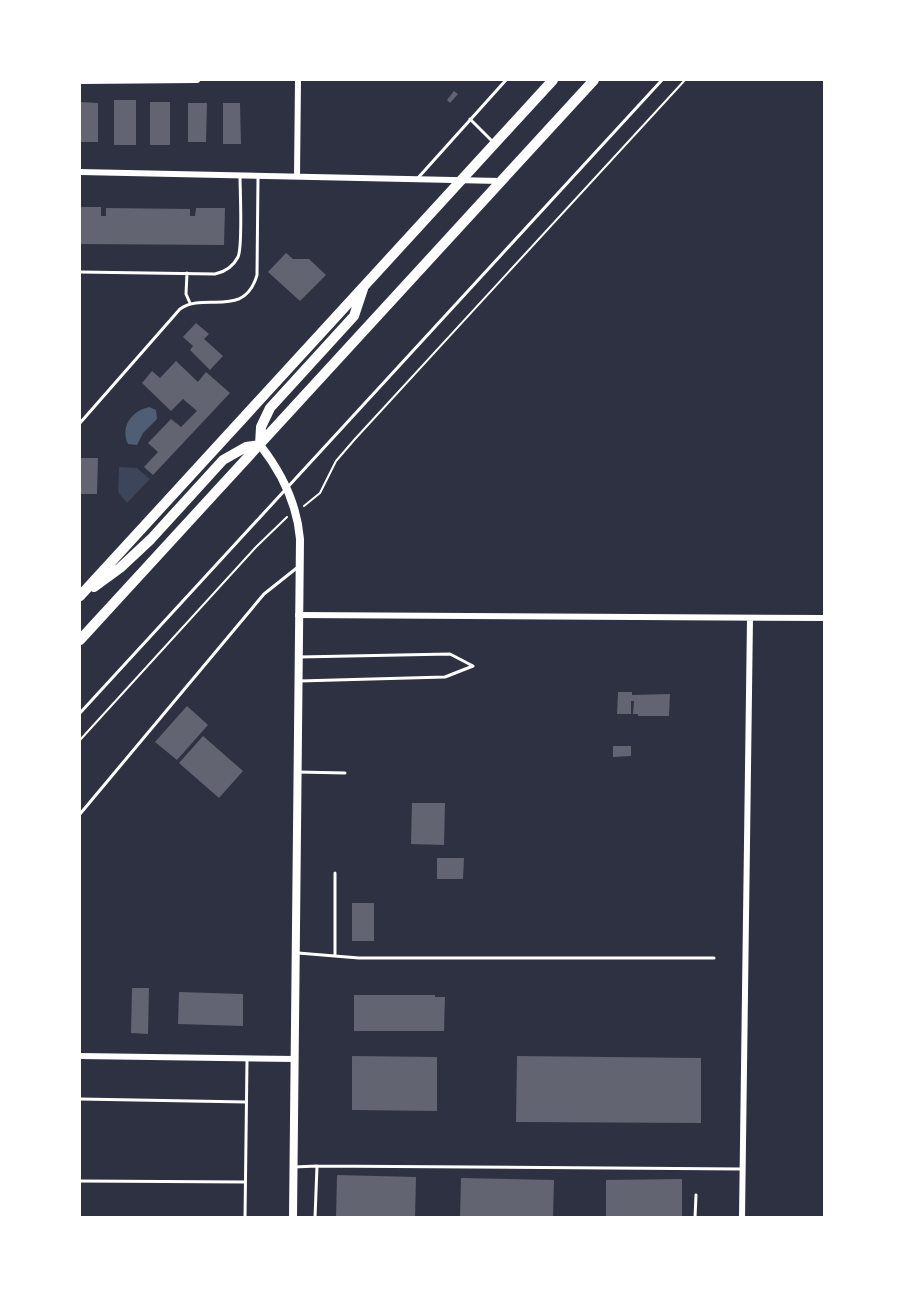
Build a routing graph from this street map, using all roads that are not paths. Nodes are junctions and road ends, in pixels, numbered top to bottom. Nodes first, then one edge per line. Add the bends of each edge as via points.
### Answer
1 (197, 80) edge
2 (297, 80) edge
3 (506, 80) edge
4 (553, 80) edge
5 (583, 80) edge
6 (594, 80) edge
7 (662, 80) edge
8 (80, 81) edge
9 (570, 106) junction
10 (470, 119) junction
11 (494, 144) junction
12 (80, 172) edge
13 (240, 176) junction
14 (258, 176) junction
15 (297, 176) junction
16 (417, 179) junction
17 (461, 180) junction
18 (500, 181) junction
19 (80, 272) edge
20 (187, 273) junction
21 (365, 283) junction
22 (190, 304) junction
23 (80, 423) edge
24 (260, 445) junction
25 (287, 487) junction
26 (300, 566) junction
27 (80, 596) edge
28 (298, 615) junction
29 (750, 618) junction
30 (825, 618) edge
31 (80, 640) edge
32 (297, 657) junction
33 (297, 681) junction
34 (80, 713) edge
35 (296, 772) junction
36 (345, 773) dead end
37 (80, 814) edge
38 (335, 873) dead end
39 (296, 953) junction
40 (335, 956) junction
41 (714, 958) dead end
42 (80, 1056) edge
43 (247, 1058) junction
44 (295, 1059) junction
45 (80, 1099) edge
46 (246, 1102) junction
47 (294, 1167) junction
48 (316, 1167) junction
49 (744, 1169) junction
50 (80, 1181) edge
51 (245, 1182) junction
52 (696, 1195) dead end
53 (245, 1218) edge
54 (293, 1218) edge
55 (315, 1218) edge
56 (695, 1218) edge
57 (742, 1218) edge

1 - 8 street
2 - 15 street
3 - 10 lane
4 - 11 highway
5 - 9 highway
6 - 9 highway
7 - 25 lane
9 - 18 highway
10 - 11 lane
10 - 16 lane
11 - 17 highway
12 - 13 street
13 - 14 street
13 - 20 lane via 238,256 220,273
14 - 15 street
14 - 22 lane via 255,283 239,299 228,303
15 - 16 street
16 - 17 street
17 - 18 street
17 - 21 highway
18 - 24 highway
19 - 20 lane
20 - 22 lane via 186,294
21 - 24 highway via 354,316 270,408 261,427
21 - 27 highway
22 - 23 lane via 184,306
24 - 25 street
24 - 27 highway via 246,447 223,460 151,539 120,568
24 - 31 highway
25 - 26 street via 299,526
25 - 34 lane
26 - 28 street
26 - 37 lane via 264,594
28 - 29 street
28 - 32 street
29 - 30 street
29 - 49 street
32 - 33 street
32 - 33 lane via 450,654 473,666 445,677
33 - 35 street
35 - 36 lane
35 - 39 street
38 - 40 lane
39 - 40 lane
39 - 44 street
40 - 41 lane
42 - 43 street
43 - 44 street
43 - 46 lane
44 - 47 street
45 - 46 lane
46 - 51 lane
47 - 48 lane
47 - 54 street
48 - 49 lane
48 - 55 lane
49 - 57 street
50 - 51 lane
51 - 53 lane
52 - 56 lane

